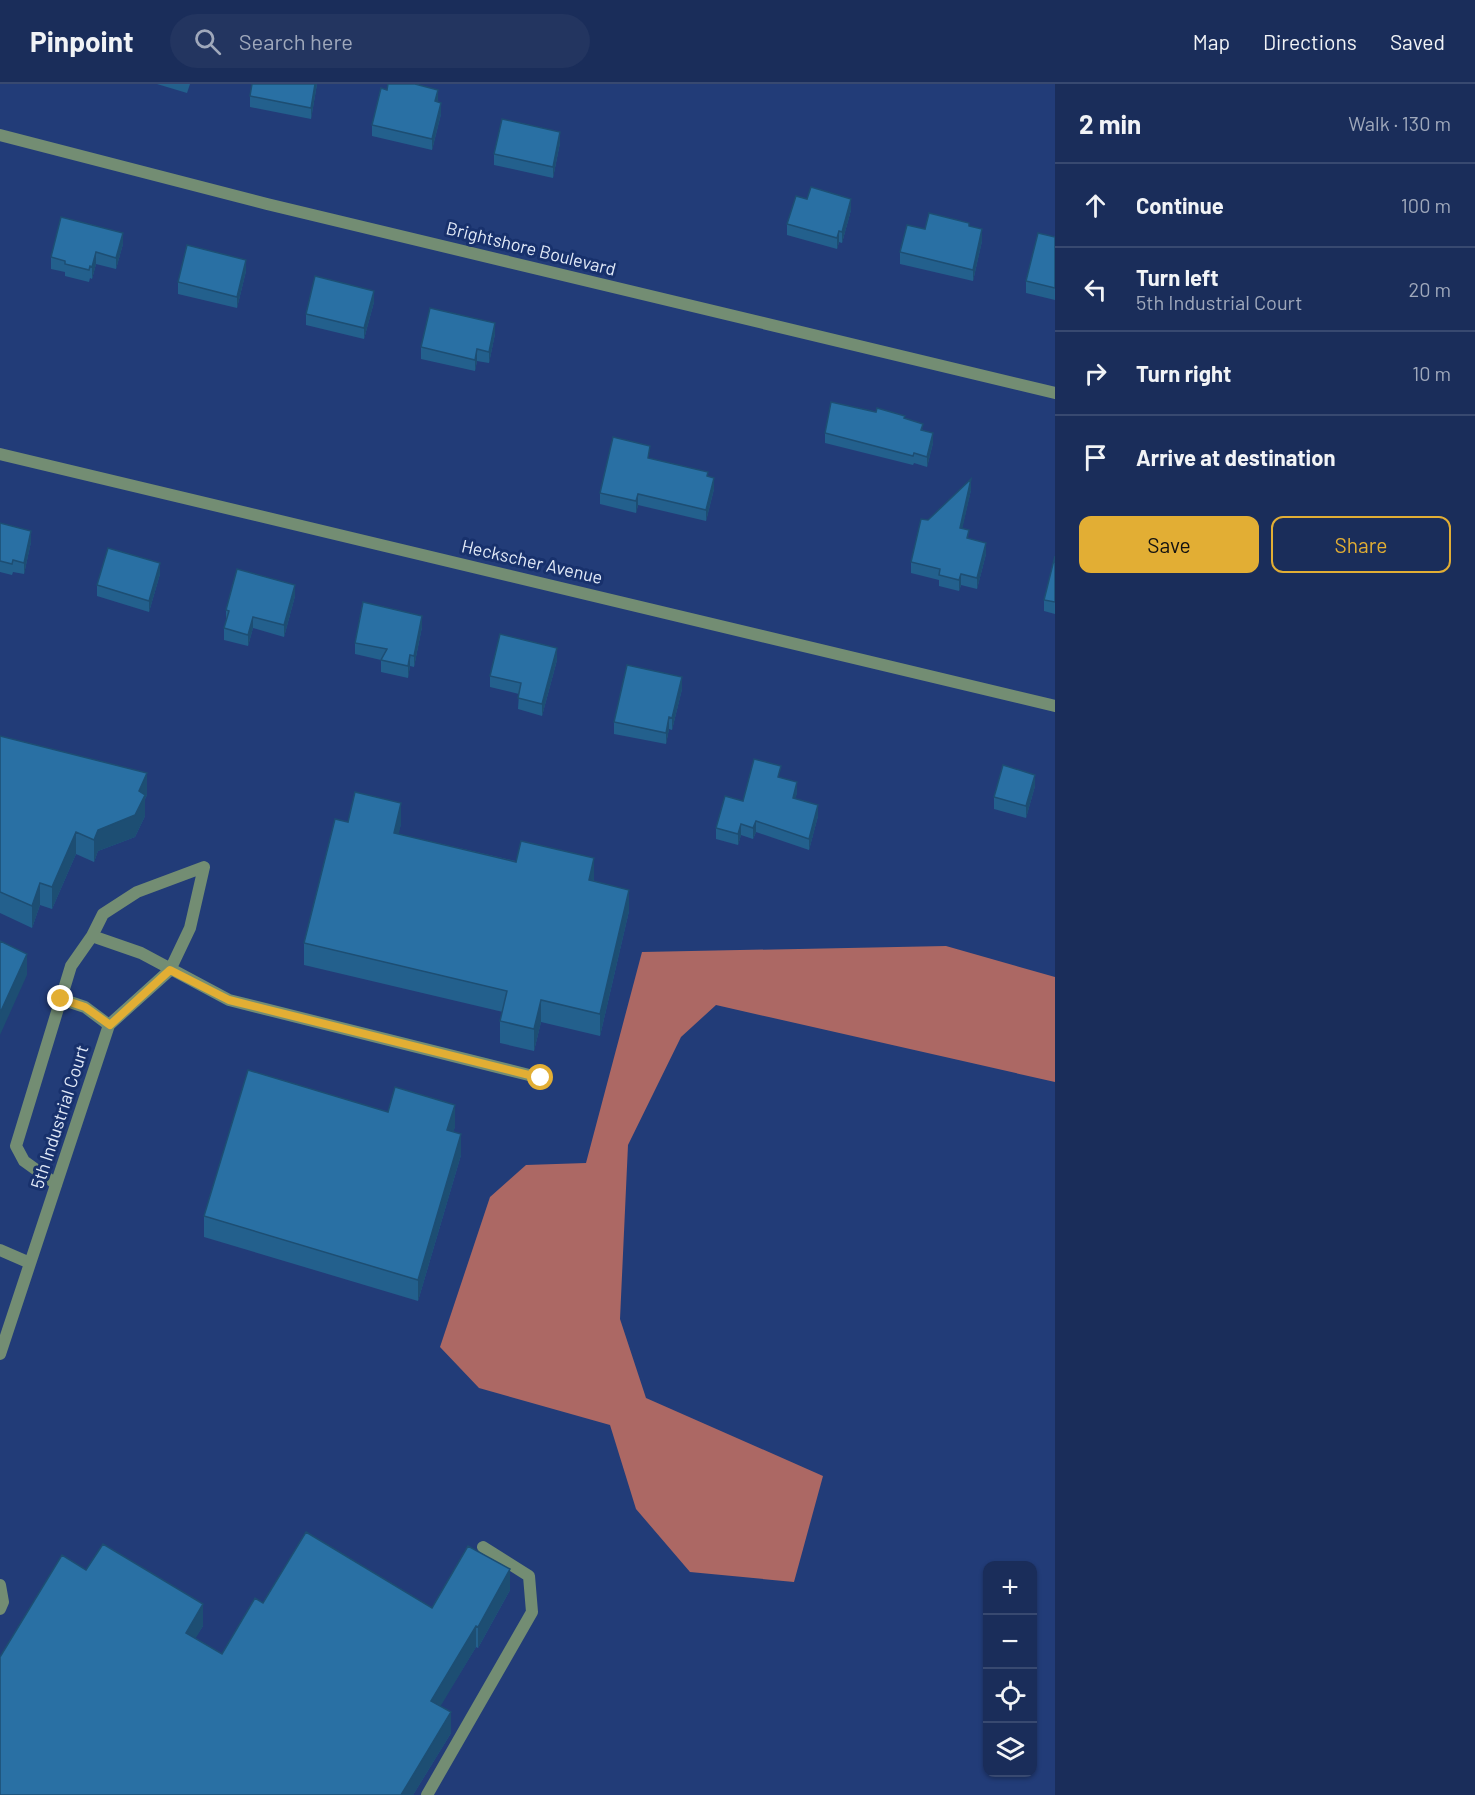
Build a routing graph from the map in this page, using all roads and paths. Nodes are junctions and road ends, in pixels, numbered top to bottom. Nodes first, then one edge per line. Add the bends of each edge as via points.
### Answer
1 (0, 135) edge
2 (1055, 393) edge
3 (0, 454) edge
4 (1055, 706) edge
5 (92, 936) junction
6 (170, 970) junction
7 (61, 999) junction
8 (110, 1025) junction
9 (541, 1078) dead end
10 (56, 1184) junction
11 (0, 1250) edge
12 (30, 1263) junction
13 (0, 1354) edge
14 (483, 1547) dead end
15 (0, 1585) edge
16 (0, 1609) edge
17 (427, 1795) edge

1 - 2 street, Brightshore Boulevard
3 - 4 street, Heckscher Avenue
5 - 6 street via 141,953
5 - 6 street via 103,914 137,892 204,867 190,928
5 - 7 street via 71,966
6 - 8 street, 5th Industrial Court
6 - 9 street via 229,1000
7 - 8 street via 85,1007
7 - 10 street via 16,1146 24,1161
8 - 10 street, 5th Industrial Court
10 - 12 street, 5th Industrial Court
11 - 12 street
12 - 13 street, 5th Industrial Court
14 - 17 street via 529,1576 532,1612
15 - 16 street

